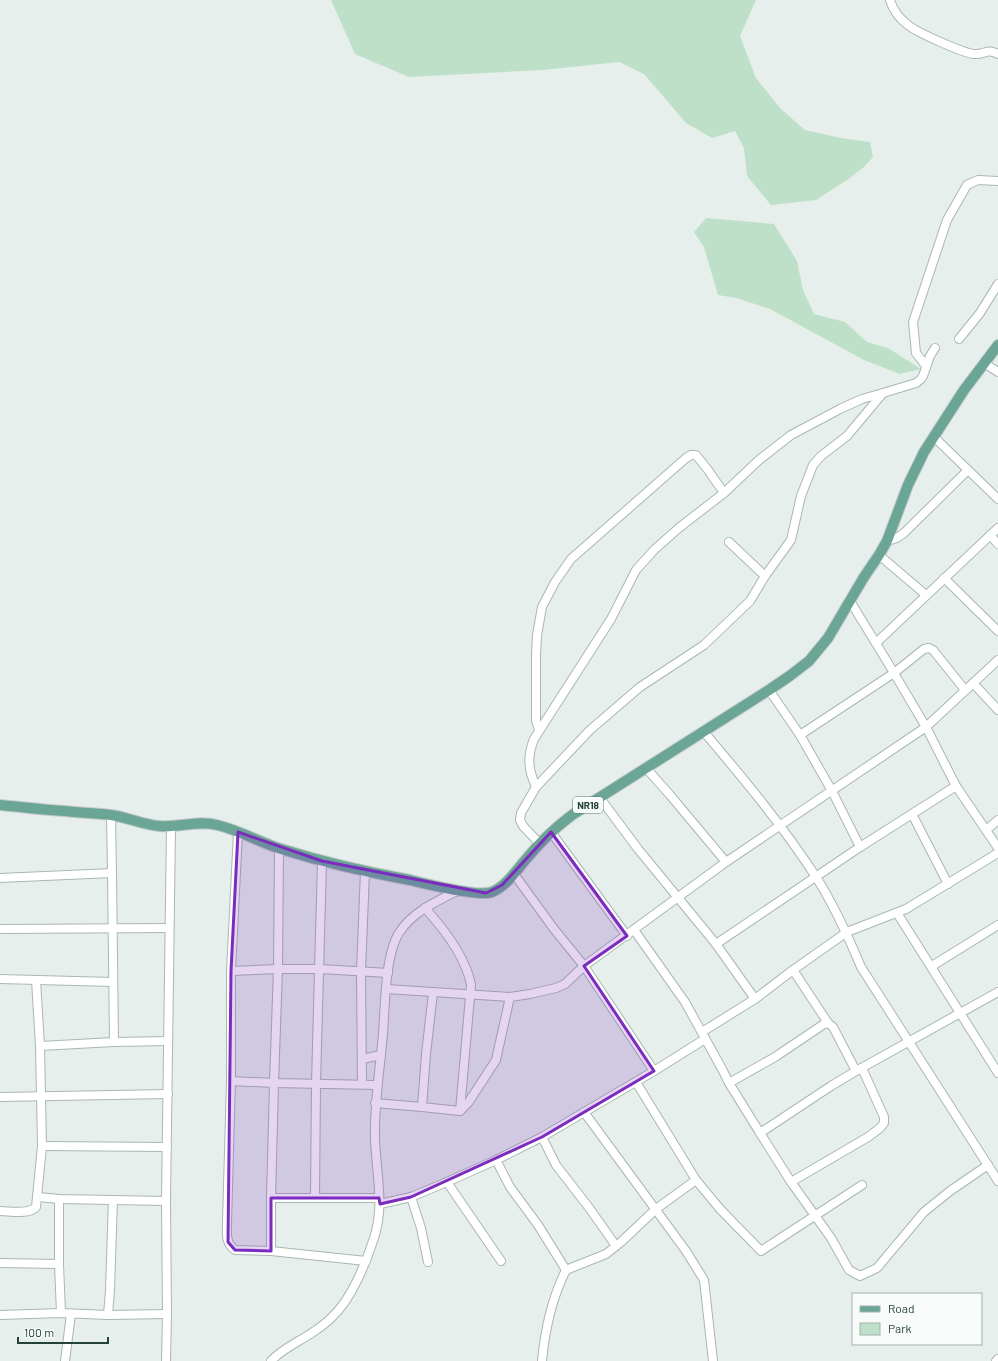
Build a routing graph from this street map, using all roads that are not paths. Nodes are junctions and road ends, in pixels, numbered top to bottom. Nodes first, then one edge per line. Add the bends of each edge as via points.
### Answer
1 (890, 0) edge
2 (998, 54) edge
3 (998, 181) edge
4 (998, 284) edge
5 (958, 339) dead end
6 (998, 345) edge
7 (935, 348) dead end
8 (984, 362) junction
9 (926, 366) junction
10 (998, 372) edge
11 (883, 393) junction
12 (934, 437) junction
13 (968, 470) junction
14 (724, 494) junction
15 (998, 499) edge
16 (998, 528) edge
17 (990, 535) junction
18 (887, 541) junction
19 (729, 542) dead end
20 (998, 544) edge
21 (880, 555) junction
22 (765, 576) junction
23 (944, 578) junction
24 (926, 595) junction
25 (850, 601) junction
26 (998, 631) edge
27 (876, 643) junction
28 (998, 660) edge
29 (894, 673) junction
30 (973, 683) junction
31 (769, 690) junction
32 (965, 690) junction
33 (998, 710) edge
34 (926, 727) junction
35 (540, 729) junction
36 (704, 732) junction
37 (800, 735) junction
38 (646, 768) junction
39 (956, 786) junction
40 (536, 787) junction
41 (832, 791) junction
42 (600, 798) junction
43 (0, 805) edge
44 (912, 814) junction
45 (111, 815) junction
46 (998, 820) edge
47 (171, 826) junction
48 (780, 826) junction
49 (986, 830) junction
50 (238, 832) junction
51 (551, 832) junction
52 (540, 844) junction
53 (860, 846) junction
54 (279, 848) junction
55 (998, 848) edge
56 (998, 853) edge
57 (322, 861) junction
58 (726, 862) junction
59 (365, 871) junction
60 (112, 873) junction
61 (514, 874) junction
62 (816, 877) junction
63 (0, 878) edge
64 (948, 884) junction
65 (459, 890) junction
66 (677, 898) junction
67 (425, 908) junction
68 (897, 913) junction
69 (998, 925) edge
70 (112, 928) junction
71 (169, 928) junction
72 (0, 929) edge
73 (847, 932) junction
74 (630, 933) junction
75 (716, 944) junction
76 (584, 966) junction
77 (932, 966) junction
78 (278, 969) junction
79 (320, 969) junction
80 (793, 970) junction
81 (231, 971) junction
82 (361, 971) junction
83 (388, 973) junction
84 (0, 979) edge
85 (36, 980) junction
86 (113, 982) junction
87 (386, 989) junction
88 (433, 992) junction
89 (998, 992) edge
90 (471, 995) junction
91 (510, 997) junction
92 (755, 999) junction
93 (961, 1013) junction
94 (828, 1023) junction
95 (704, 1035) junction
96 (168, 1041) junction
97 (909, 1041) junction
98 (114, 1042) junction
99 (40, 1046) junction
100 (381, 1055) junction
101 (362, 1059) junction
102 (859, 1070) junction
103 (654, 1071) junction
104 (998, 1072) edge
105 (232, 1081) junction
106 (274, 1082) junction
107 (636, 1082) junction
108 (316, 1083) junction
109 (362, 1084) junction
110 (729, 1084) junction
111 (377, 1085) junction
112 (168, 1094) junction
113 (40, 1095) junction
114 (0, 1097) edge
115 (375, 1102) junction
116 (422, 1108) junction
117 (460, 1111) junction
118 (584, 1112) junction
119 (760, 1133) junction
120 (542, 1137) junction
121 (42, 1146) junction
122 (167, 1147) junction
123 (496, 1160) junction
124 (988, 1165) junction
125 (696, 1180) junction
126 (998, 1181) edge
127 (447, 1182) junction
128 (791, 1182) junction
129 (862, 1185) dead end
130 (38, 1197) junction
131 (411, 1197) junction
132 (271, 1198) junction
133 (315, 1198) junction
134 (59, 1199) junction
135 (113, 1200) junction
136 (166, 1201) junction
137 (380, 1201) junction
138 (656, 1209) junction
139 (0, 1211) edge
140 (815, 1216) junction
141 (616, 1246) junction
142 (271, 1251) junction
143 (366, 1261) junction
144 (428, 1262) dead end
145 (501, 1262) dead end
146 (0, 1263) edge
147 (59, 1264) junction
148 (566, 1270) junction
149 (61, 1313) junction
150 (71, 1314) junction
151 (167, 1314) junction
152 (0, 1315) edge
153 (108, 1315) junction
154 (66, 1361) edge
155 (166, 1361) edge
156 (271, 1361) edge
157 (542, 1361) edge
158 (713, 1361) edge

1 - 2 street via 900,18 915,30 973,54 993,51
3 - 9 street via 978,180 967,185 948,220 913,322 916,353
4 - 5 street via 980,313
6 - 8 main road, NR18
7 - 9 street
8 - 10 street
8 - 12 main road, NR18
9 - 11 street via 923,376 916,383
11 - 14 street via 840,408 790,435 759,460
11 - 22 street via 847,436 813,465 801,496 791,540
12 - 13 street
12 - 18 main road, NR18 via 908,485
13 - 15 street
13 - 18 street via 904,533
14 - 35 street via 680,527 636,570 611,618
14 - 35 street via 696,455 691,455 637,499 571,559 542,607 538,628 536,721
16 - 17 street
17 - 20 street
17 - 23 street
18 - 21 main road, NR18
19 - 22 street
21 - 24 street
21 - 25 main road, NR18
22 - 40 street via 750,601 704,645 640,687 590,730
23 - 24 street
23 - 26 street
24 - 27 street
25 - 27 street
25 - 31 main road, NR18 via 828,638 809,661
27 - 29 street
28 - 30 street
29 - 32 street via 924,649 929,648 934,650
29 - 34 street
29 - 37 street
30 - 32 street
30 - 33 street
31 - 36 main road, NR18
31 - 37 street
32 - 34 street
34 - 39 street
34 - 41 street
35 - 40 street via 530,750 529,764
36 - 38 main road, NR18
36 - 48 street
37 - 41 street
38 - 42 main road, NR18
38 - 58 street
39 - 44 street
39 - 49 street
40 - 52 street via 521,813 520,820
41 - 48 street
41 - 53 street
42 - 51 main road, NR18
42 - 66 street
43 - 45 main road, NR18
44 - 53 street
44 - 64 street
45 - 47 main road, NR18 via 142,823
45 - 60 street
46 - 49 street
47 - 50 main road, NR18 via 198,823 217,825
47 - 71 street
48 - 58 street
48 - 62 street
49 - 55 street
50 - 54 main road, NR18
50 - 81 street
51 - 52 main road, NR18
51 - 74 street
52 - 61 main road, NR18
53 - 62 street
54 - 57 main road, NR18
54 - 78 street
56 - 64 street
57 - 59 main road, NR18
57 - 79 street
58 - 66 street
59 - 65 main road, NR18
59 - 82 street
60 - 63 street
60 - 70 street
61 - 65 main road, NR18 via 492,892
61 - 76 street
62 - 73 street
62 - 75 street
64 - 68 street
65 - 67 street
66 - 74 street
66 - 75 street
67 - 83 street via 406,923 398,935
67 - 90 street via 442,927 462,959 470,978
68 - 73 street
68 - 77 street
69 - 77 street
70 - 71 street
70 - 72 street
70 - 86 street
71 - 96 street
73 - 80 street
73 - 97 street via 862,967
74 - 76 street
74 - 95 street via 685,1002
75 - 92 street
76 - 91 street via 565,984 556,988
76 - 103 street
77 - 93 street
78 - 79 street
78 - 81 street
78 - 106 street
79 - 82 street
79 - 108 street
80 - 92 street
80 - 94 street
81 - 105 street
82 - 83 street
82 - 101 street
83 - 87 street
84 - 85 street
85 - 86 street
85 - 99 street
86 - 98 street
87 - 88 street
87 - 100 street
88 - 90 street
88 - 116 street
89 - 93 street
90 - 91 street
90 - 117 street
91 - 117 street via 496,1060
92 - 95 street
93 - 97 street
93 - 104 street
94 - 102 street
94 - 110 street
95 - 103 street
95 - 110 street
96 - 98 street
96 - 112 street
97 - 102 street
97 - 124 street
98 - 99 street
99 - 113 street
100 - 101 street
100 - 111 street
101 - 109 street
102 - 119 street
102 - 128 street via 884,1117 884,1124 868,1137
103 - 107 street
105 - 106 street
105 - 142 street via 228,1242 235,1250
106 - 108 street
106 - 132 street
107 - 118 street
107 - 125 street
108 - 109 street
108 - 133 street
109 - 111 street
110 - 119 street
111 - 115 street
112 - 113 street
112 - 122 street
113 - 114 street
113 - 121 street
115 - 116 street
115 - 137 street
116 - 117 street
118 - 120 street
118 - 138 street
119 - 128 street
120 - 123 street
120 - 141 street via 556,1165
121 - 122 street
121 - 130 street
122 - 136 street
123 - 127 street
123 - 148 street via 510,1187
124 - 126 street
124 - 140 street via 950,1190 924,1212 877,1268 860,1276 849,1270
125 - 138 street
125 - 140 street via 761,1251
127 - 131 street
127 - 145 street
128 - 140 street
129 - 140 street
130 - 134 street
130 - 139 street via 36,1207 29,1212
131 - 137 street
131 - 144 street
132 - 133 street
132 - 142 street
133 - 137 street
134 - 135 street
134 - 147 street
135 - 136 street
135 - 153 street
136 - 151 street
137 - 143 street via 375,1237
138 - 141 street
138 - 158 street via 704,1280
141 - 148 street via 606,1254
142 - 143 street
143 - 156 street via 350,1295 333,1317 294,1342
146 - 147 street
147 - 149 street
148 - 157 street via 549,1317
149 - 150 street
149 - 152 street
150 - 153 street
150 - 154 street
151 - 153 street
151 - 155 street

